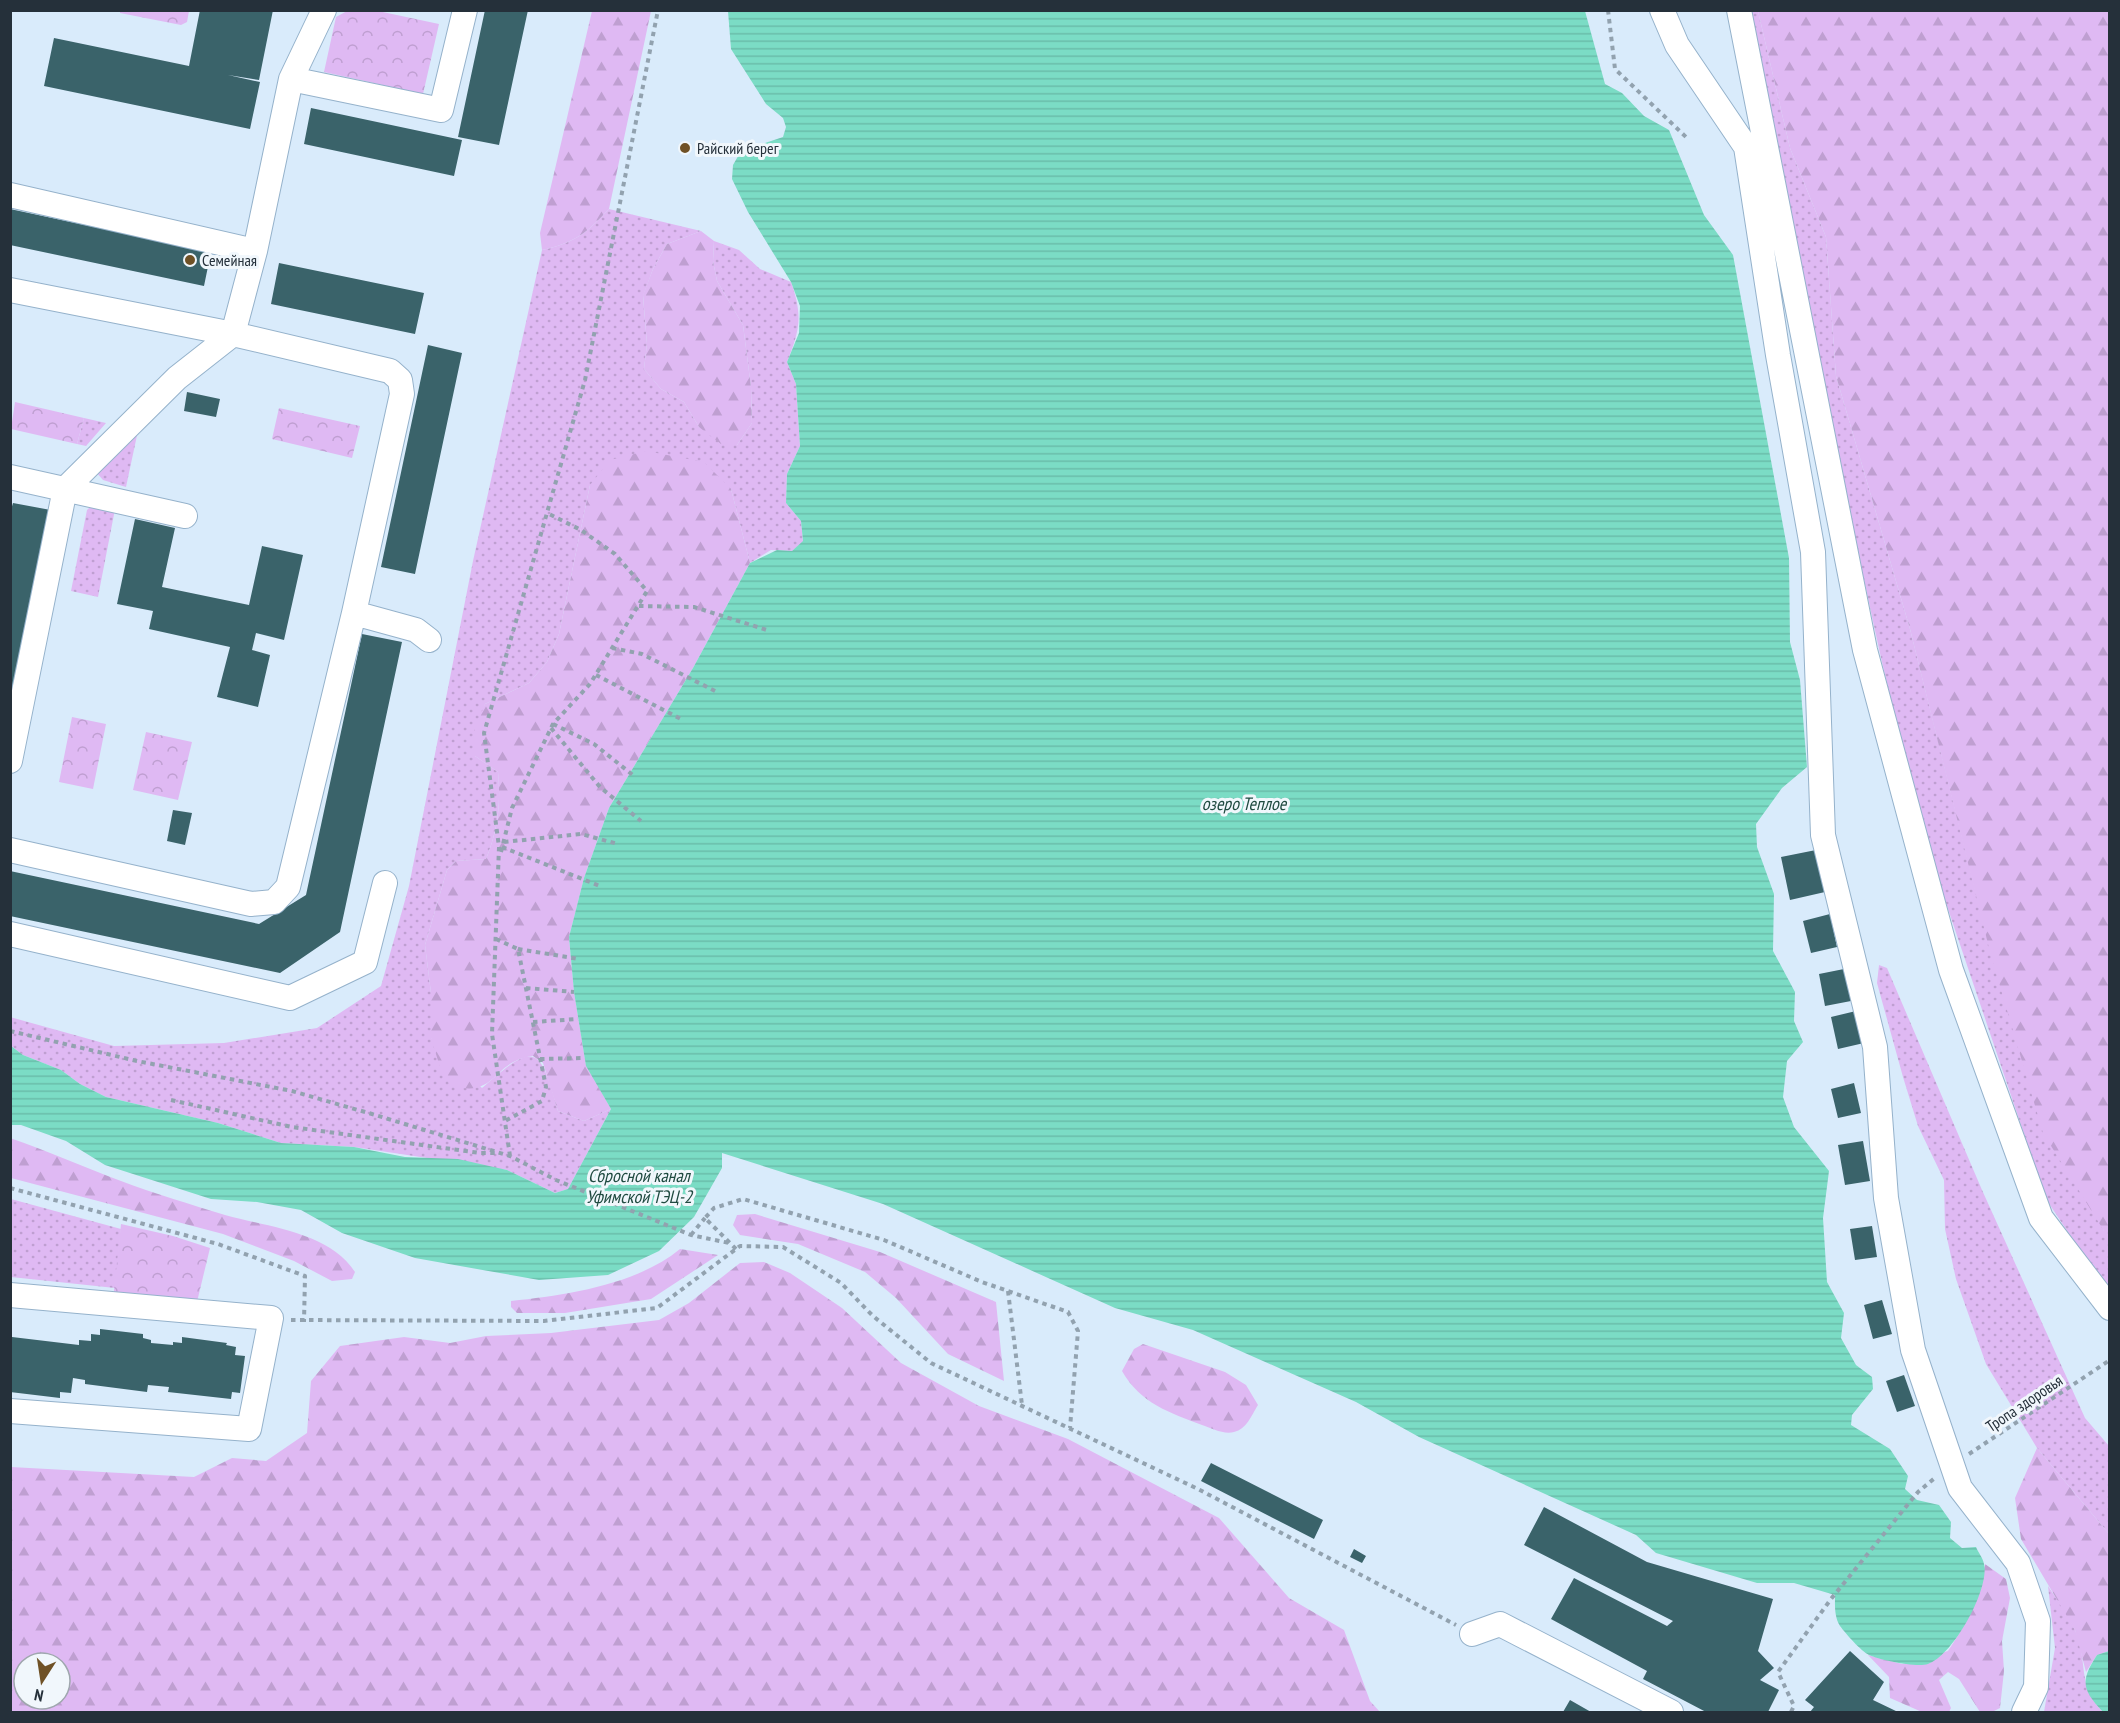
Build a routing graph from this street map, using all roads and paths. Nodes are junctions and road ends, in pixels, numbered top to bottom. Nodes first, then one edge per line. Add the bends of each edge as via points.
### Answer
1 (324, 10) edge
2 (465, 10) edge
3 (658, 10) edge
4 (1608, 10) edge
5 (1662, 10) edge
6 (1739, 10) edge
7 (291, 79) junction
8 (1686, 137) dead end
9 (10, 195) edge
10 (255, 251) junction
11 (10, 290) edge
12 (232, 334) junction
13 (10, 477) edge
14 (65, 489) junction
15 (547, 513) junction
16 (185, 516) dead end
17 (639, 606) junction
18 (354, 613) junction
19 (771, 631) dead end
20 (429, 640) dead end
21 (612, 648) junction
22 (596, 675) junction
23 (719, 693) dead end
24 (681, 719) dead end
25 (552, 726) junction
26 (10, 761) edge
27 (634, 776) dead end
28 (641, 821) dead end
29 (503, 844) junction
30 (618, 844) dead end
31 (10, 850) edge
32 (499, 861) junction
33 (385, 884) dead end
34 (600, 886) dead end
35 (10, 934) edge
36 (496, 939) junction
37 (518, 949) junction
38 (579, 959) dead end
39 (526, 988) junction
40 (574, 992) dead end
41 (578, 1018) dead end
42 (533, 1022) junction
43 (10, 1031) edge
44 (585, 1058) dead end
45 (540, 1059) junction
46 (171, 1100) dead end
47 (505, 1121) junction
48 (499, 1152) junction
49 (510, 1156) junction
50 (10, 1188) edge
51 (705, 1218) junction
52 (691, 1235) junction
53 (729, 1243) junction
54 (736, 1249) junction
55 (1008, 1291) junction
56 (10, 1295) edge
57 (2109, 1308) edge
58 (271, 1318) junction
59 (304, 1322) junction
60 (2109, 1360) edge
61 (1022, 1406) junction
62 (10, 1411) edge
63 (1070, 1428) junction
64 (1952, 1465) junction
65 (1932, 1480) dead end
66 (1472, 1634) joint
67 (1671, 1713) edge
68 (1791, 1713) edge
69 (2024, 1713) edge

1 - 7 street
2 - 7 street via 441,110
3 - 15 path via 585,380
4 - 8 path via 1614,69
5 - 64 street via 1677,45 1746,147 1813,552 1823,835 1875,1047 1886,1198 1913,1350
6 - 57 street via 1865,650 1951,970 2041,1218
7 - 10 street
9 - 10 street
10 - 12 street
11 - 12 street
12 - 14 street via 177,378
12 - 18 street via 390,371 400,380 402,393
13 - 14 street
14 - 16 street
14 - 26 street
15 - 17 path via 615,554 647,591
15 - 32 path via 484,733
17 - 19 path via 694,607
17 - 21 path
18 - 20 street via 416,630
18 - 31 street via 288,887 274,902 251,904
21 - 22 path
21 - 23 path via 642,654
22 - 24 path
22 - 25 path
25 - 27 path via 594,744
25 - 28 path via 600,787
25 - 29 path via 512,808
29 - 30 path via 581,834
29 - 32 path
29 - 34 path
32 - 36 path
33 - 35 street via 365,962 290,998
36 - 37 path
36 - 47 path via 492,1034
37 - 38 path
37 - 39 path
39 - 40 path
39 - 42 path
41 - 42 path
42 - 45 path
43 - 48 path via 292,1091
44 - 45 path
45 - 47 path via 546,1087 542,1101
46 - 48 path via 292,1127 480,1153
47 - 49 path
48 - 49 path
49 - 52 path via 556,1180
50 - 59 path via 218,1244 305,1276
51 - 52 path
51 - 53 path
51 - 55 path via 714,1208 743,1199 884,1240
52 - 53 path
53 - 54 path
54 - 59 path via 657,1308 544,1322
54 - 61 path via 783,1247 841,1283 873,1316 931,1362
55 - 61 path
55 - 63 path via 1068,1312 1078,1331
56 - 58 street
58 - 59 path
58 - 62 street via 249,1429
60 - 64 path, Тропа здоровья
61 - 63 path
63 - 66 path via 1198,1489
64 - 69 street via 1960,1488 2019,1563 2038,1621 2036,1687
65 - 68 path via 1831,1599 1778,1672 1794,1706
66 - 67 street via 1500,1624

